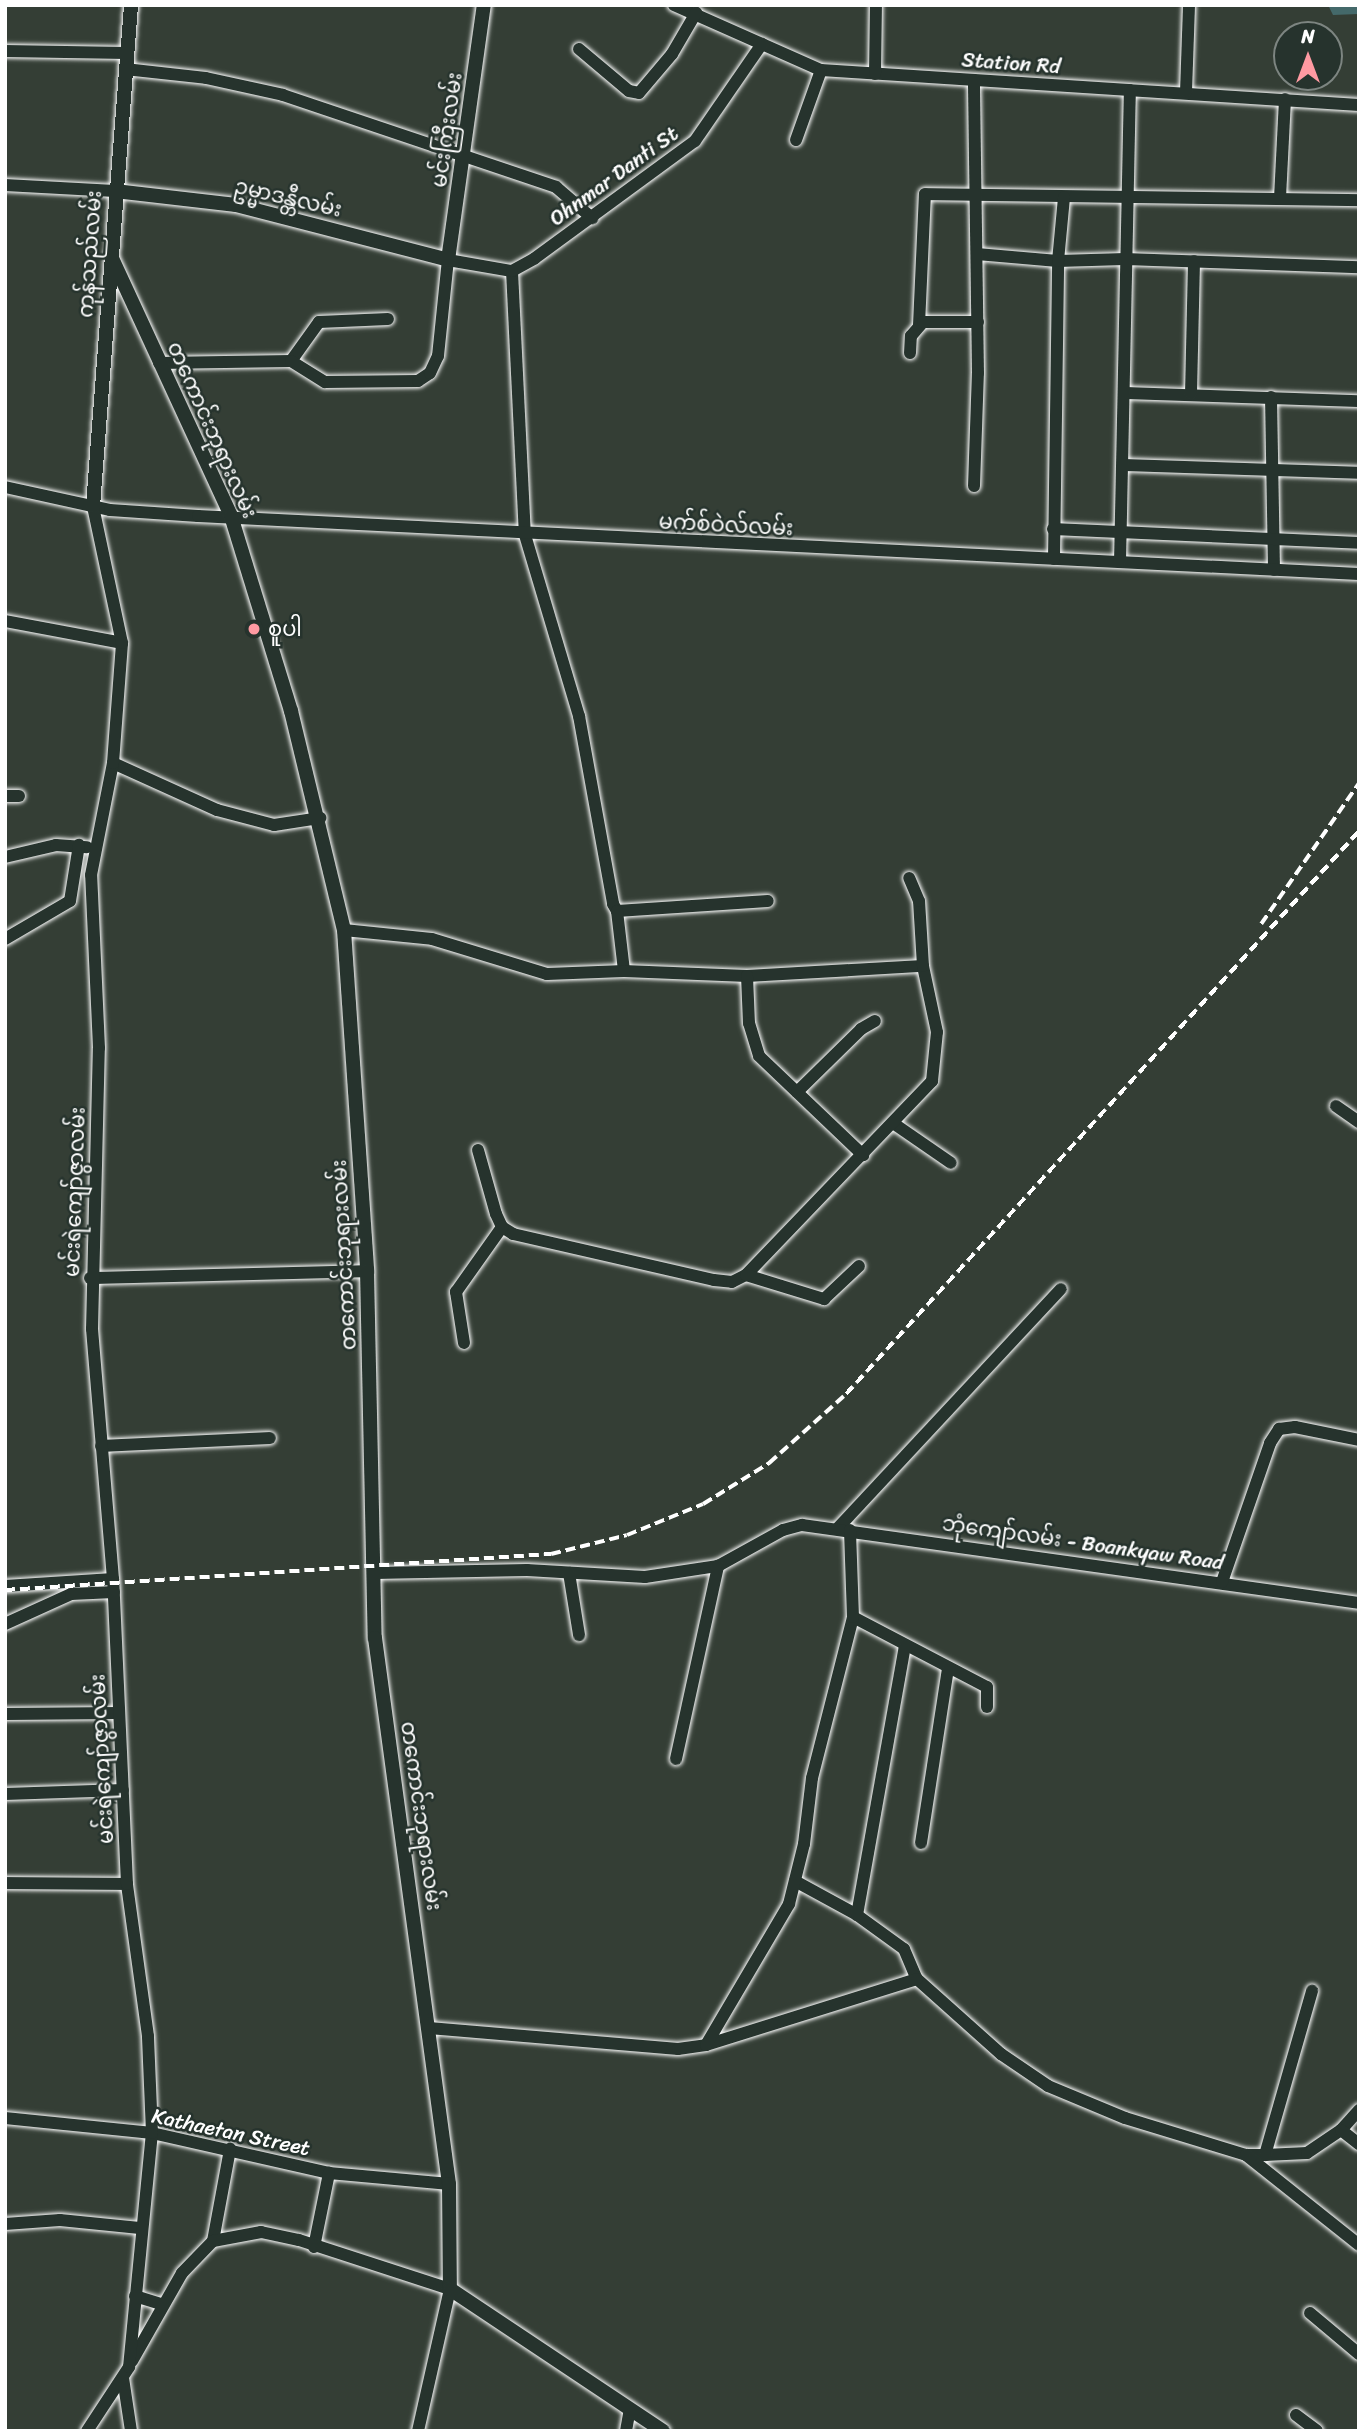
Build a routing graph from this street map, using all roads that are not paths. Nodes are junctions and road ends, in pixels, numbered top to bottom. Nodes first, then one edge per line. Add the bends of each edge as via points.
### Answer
1 (131, 5) edge
2 (484, 5) edge
3 (674, 5) edge
4 (876, 5) edge
5 (1189, 5) edge
6 (696, 13) junction
7 (762, 44) junction
8 (579, 49) dead end
9 (5, 51) edge
10 (127, 53) junction
11 (125, 69) junction
12 (821, 70) junction
13 (875, 74) junction
14 (974, 80) junction
15 (1130, 90) junction
16 (1186, 92) junction
17 (1285, 99) junction
18 (1359, 105) edge
19 (796, 140) dead end
20 (466, 155) junction
21 (5, 185) edge
22 (115, 191) junction
23 (1128, 194) junction
24 (976, 195) junction
25 (1064, 197) junction
26 (1280, 198) junction
27 (1359, 200) edge
28 (592, 218) junction
29 (977, 254) junction
30 (111, 256) junction
31 (1125, 259) junction
32 (448, 260) junction
33 (1058, 261) junction
34 (1194, 261) junction
35 (1359, 267) edge
36 (512, 271) junction
37 (388, 319) dead end
38 (978, 323) junction
39 (919, 325) junction
40 (911, 353) dead end
41 (291, 360) junction
42 (159, 363) junction
43 (1125, 393) junction
44 (1191, 394) junction
45 (1271, 397) junction
46 (1359, 401) edge
47 (1122, 466) junction
48 (1273, 471) junction
49 (1359, 473) edge
50 (974, 486) dead end
51 (5, 487) edge
52 (93, 506) junction
53 (231, 516) junction
54 (1053, 529) junction
55 (1122, 530) junction
56 (525, 535) junction
57 (1275, 541) junction
58 (1359, 544) edge
59 (1054, 559) junction
60 (1120, 562) junction
61 (1274, 570) junction
62 (1359, 574) edge
63 (5, 621) edge
64 (122, 643) junction
65 (113, 763) junction
66 (5, 796) edge
67 (19, 796) dead end
68 (320, 818) junction
69 (79, 845) junction
70 (93, 848) junction
71 (5, 857) edge
72 (909, 878) dead end
73 (768, 901) dead end
74 (617, 911) junction
75 (344, 930) junction
76 (5, 939) edge
77 (923, 966) junction
78 (624, 971) junction
79 (747, 976) junction
80 (875, 1021) dead end
81 (797, 1092) junction
82 (1336, 1106) dead end
83 (1359, 1122) edge
84 (893, 1123) junction
85 (478, 1150) dead end
86 (863, 1155) junction
87 (951, 1163) dead end
88 (502, 1227) junction
89 (859, 1266) dead end
90 (368, 1271) junction
91 (746, 1275) junction
92 (90, 1278) junction
93 (1061, 1289) dead end
94 (464, 1342) dead end
95 (270, 1437) dead end
96 (1359, 1440) edge
97 (101, 1446) junction
98 (836, 1529) junction
99 (850, 1530) junction
100 (718, 1566) junction
101 (375, 1573) junction
102 (569, 1573) junction
103 (1222, 1582) junction
104 (5, 1586) edge
105 (113, 1586) junction
106 (1359, 1603) edge
107 (853, 1617) junction
108 (5, 1624) edge
109 (579, 1635) dead end
110 (905, 1645) junction
111 (948, 1668) junction
112 (987, 1707) dead end
113 (119, 1713) junction
114 (5, 1714) edge
115 (676, 1759) dead end
116 (123, 1790) junction
117 (5, 1794) edge
118 (921, 1843) dead end
119 (794, 1881) junction
120 (5, 1883) edge
121 (127, 1884) junction
122 (857, 1915) junction
123 (918, 1979) junction
124 (1312, 1991) dead end
125 (429, 2028) junction
126 (706, 2045) junction
127 (1359, 2110) edge
128 (5, 2118) edge
129 (1341, 2130) junction
130 (152, 2133) junction
131 (1359, 2144) edge
132 (230, 2149) junction
133 (1246, 2155) junction
134 (1265, 2155) junction
135 (329, 2173) junction
136 (449, 2184) junction
137 (5, 2224) edge
138 (140, 2228) junction
139 (214, 2241) junction
140 (1359, 2245) edge
141 (314, 2247) junction
142 (450, 2289) junction
143 (135, 2296) junction
144 (161, 2304) junction
145 (1310, 2314) dead end
146 (1359, 2354) edge
147 (126, 2373) junction
148 (630, 2409) junction
149 (1296, 2415) dead end
150 (86, 2431) edge
151 (131, 2431) edge
152 (418, 2431) edge
153 (626, 2431) edge
154 (663, 2431) edge
155 (1317, 2431) edge

1 - 10 main road, ကုန်သည်လမ်း
2 - 20 main road, မင်းကြီးလမ်း
3 - 6 street, Station Rd
4 - 13 street
5 - 16 street
6 - 7 street, Station Rd
6 - 8 street via 672,54 639,93 629,91
7 - 12 street, Station Rd
7 - 28 street, Ohnmar Danti St via 695,141
9 - 10 street
10 - 11 main road, ကုန်သည်လမ်း
11 - 20 street via 206,78 283,95
11 - 22 main road, ကုန်သည်လမ်း
12 - 13 street, Station Rd
12 - 19 street
13 - 14 street, Station Rd
14 - 15 street, Station Rd
14 - 24 street
15 - 16 street, Station Rd
15 - 23 street
16 - 17 street, Station Rd
17 - 18 street, Station Rd
17 - 26 street
20 - 28 street via 556,187
20 - 32 main road, မင်းကြီးလမ်း
21 - 22 street
22 - 30 main road, ကုန်သည်လမ်း
22 - 32 main road, ဥမ္မာဒန္တီလမ်း via 236,205
23 - 25 street
23 - 26 street
23 - 31 street
24 - 25 street
24 - 29 street
24 - 39 street via 923,197
25 - 33 street
26 - 27 street
28 - 36 street, Ohnmar Danti St
29 - 33 street
29 - 38 street
30 - 42 main road, တကောင်းဘုရားလမ်း
30 - 52 main road, ကုန်သည်လမ်း
31 - 33 street
31 - 34 street
31 - 43 street
32 - 36 street
32 - 41 street via 438,356 430,373 418,381 325,382
33 - 54 street
34 - 35 street
34 - 44 street
36 - 56 street
37 - 41 street via 319,323
38 - 39 street
38 - 50 street
39 - 40 street via 911,336
41 - 42 street
42 - 53 main road, တကောင်းဘုရားလမ်း
43 - 44 street
43 - 47 street
44 - 45 street
45 - 46 street
45 - 48 street
47 - 48 street
47 - 55 street
48 - 49 street
48 - 57 street
51 - 52 street, မက်စ်ဝဲလ်လမ်း
52 - 53 street, မက်စ်ဝဲလ်လမ်း
52 - 64 street, မင်းရဲကျော်ဇွာလမ်း
53 - 56 street, မက်စ်ဝဲလ်လမ်း
53 - 68 main road, တကောင်းဘုရားလမ်း
54 - 55 street
54 - 59 street
55 - 57 street
55 - 60 street
56 - 59 street, မက်စ်ဝဲလ်လမ်း
56 - 74 street via 579,716
57 - 58 street
57 - 61 street
59 - 60 street, မက်စ်ဝဲလ်လမ်း
60 - 61 street, မက်စ်ဝဲလ်လမ်း
61 - 62 street, မက်စ်ဝဲလ်လမ်း
63 - 64 street
64 - 65 street, မင်းရဲကျော်ဇွာလမ်း
65 - 68 street via 217,810 274,825
65 - 70 street, မင်းရဲကျော်ဇွာလမ်း
66 - 67 street
68 - 75 main road, တကောင်းဘုရားလမ်း
69 - 70 street
69 - 71 street via 56,845
69 - 76 street via 70,901
70 - 92 street, မင်းရဲကျော်ဇွာလမ်း via 99,1048
72 - 77 street via 919,901
73 - 74 street
74 - 78 street
75 - 78 street via 432,939 547,974
75 - 90 main road, တကောင်းဘုရားလမ်း
77 - 79 street
77 - 84 street via 937,1032 937,1059 932,1081
78 - 79 street
79 - 81 street via 752,1043 759,1056
80 - 81 street via 861,1029
81 - 86 street
82 - 83 street
84 - 86 street
84 - 87 street
85 - 88 street
86 - 91 street
88 - 91 street via 526,1238 714,1280 732,1282
88 - 94 street via 456,1292
89 - 91 street via 824,1299
90 - 92 street
90 - 101 main road, တကောင်းဘုရားလမ်း
92 - 97 street, မင်းရဲကျော်ဇွာလမ်း
93 - 98 street
95 - 97 street
96 - 103 street via 1279,1429 1270,1443
97 - 105 street, မင်းရဲကျော်ဇွာလမ်း
98 - 99 street, ဘုံကျော်လမ်း - Boankyaw Road
98 - 100 street, ဘုံကျော်လမ်း - Boankyaw Road via 802,1525 783,1530
99 - 103 street, ဘုံကျော်လမ်း - Boankyaw Road
99 - 107 street
100 - 102 street via 622,1579
100 - 115 street
101 - 102 street via 488,1569
101 - 125 main road, တကောင်းဘုရားလမ်း via 375,1638
102 - 109 street
103 - 106 street, ဘုံကျော်လမ်း - Boankyaw Road
104 - 105 street
105 - 108 street via 71,1594
105 - 113 street, မင်းရဲကျော်ဇွာလမ်း
107 - 110 street
107 - 119 street via 812,1778
110 - 111 street
110 - 122 street
111 - 112 street via 987,1687
111 - 118 street
113 - 114 street
113 - 116 street, မင်းရဲကျော်ဇွာလမ်း
116 - 117 street
116 - 121 street, မင်းရဲကျော်ဇွာလမ်း
119 - 122 street
119 - 126 street via 784,1914
120 - 121 street
121 - 130 street, မင်းရဲကျော်ဇွာလမ်း via 148,2036
122 - 123 street via 904,1949
123 - 126 street
123 - 133 street via 1001,2054 1048,2086 1125,2118
124 - 134 street
125 - 126 street via 625,2046
125 - 136 main road, တကောင်းဘုရားလမ်း
127 - 129 street
128 - 130 street, Kathaetan Street
129 - 131 street
129 - 134 street via 1307,2153
130 - 132 street, Kathaetan Street
130 - 138 street, မင်းရဲကျော်ဇွာလမ်း
132 - 135 street, Kathaetan Street
132 - 139 street
133 - 134 street
133 - 140 street
135 - 136 street, Kathaetan Street
135 - 141 street
136 - 142 main road, တကောင်းဘုရားလမ်း
137 - 138 street via 60,2220
138 - 143 street, မင်းရဲကျော်ဇွာလမ်း
139 - 141 street via 261,2232
139 - 144 street via 181,2273
141 - 142 street
142 - 148 main road
142 - 152 street
143 - 144 street
143 - 147 street, မင်းရဲကျော်ဇွာလမ်း
144 - 147 street
145 - 146 street
147 - 150 street
147 - 151 street, မင်းရဲကျော်ဇွာလမ်း
148 - 153 street
148 - 154 main road
149 - 155 street

